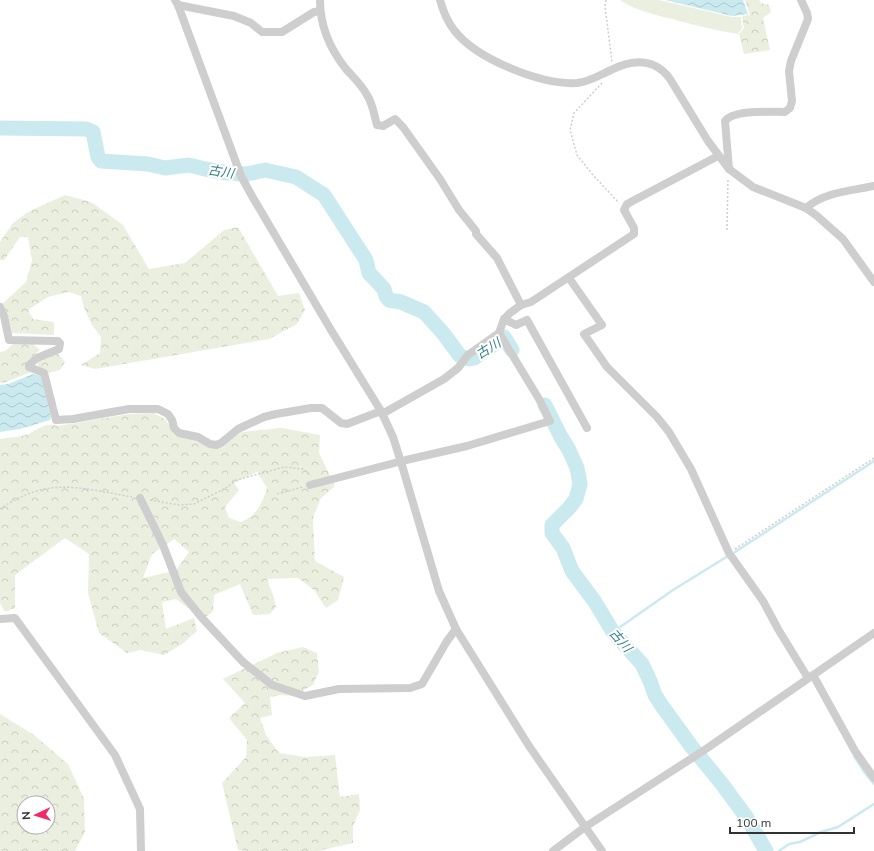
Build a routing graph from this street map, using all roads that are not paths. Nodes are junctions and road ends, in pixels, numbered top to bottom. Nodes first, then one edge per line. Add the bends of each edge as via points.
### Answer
1 (320, 0) edge
2 (440, 0) edge
3 (801, 0) edge
4 (176, 2) edge
5 (320, 11) junction
6 (718, 156) junction
7 (729, 169) junction
8 (874, 186) edge
9 (806, 208) junction
10 (569, 278) junction
11 (874, 282) edge
12 (521, 304) junction
13 (0, 307) edge
14 (504, 319) junction
15 (501, 337) junction
16 (382, 413) junction
17 (587, 428) dead end
18 (401, 462) junction
19 (312, 484) road end
20 (140, 498) road end
21 (0, 619) edge
22 (456, 630) junction
23 (874, 633) edge
24 (810, 677) junction
25 (874, 778) edge
26 (585, 827) junction
27 (141, 851) edge
28 (553, 851) edge
29 (602, 851) edge

1 - 5 street
2 - 6 street via 443,12 464,41 482,54 517,70 551,80 575,83 586,82 626,64 642,62 664,71
3 - 7 street via 808,19 791,61 790,108 785,112 744,113 727,118 725,121
4 - 5 street via 234,16 251,23 262,32 282,32 314,12
4 - 16 street via 240,173
5 - 12 street via 333,50 368,95 377,124 383,126 395,119 403,127 476,234 497,258
6 - 7 street
6 - 10 street via 627,204 624,210 634,228 634,234
7 - 9 street via 753,187
8 - 9 street via 824,197
9 - 11 street via 844,240
10 - 12 street via 531,302
10 - 24 street via 602,325 584,334 607,367 670,432 691,469 729,553 763,601
12 - 14 street
13 - 16 street via 9,340 60,343 60,348 37,358 29,365 32,369 44,372 56,420 129,409 158,409 168,414 179,433 198,437 216,445 238,429 276,414 322,408 341,423 347,424
14 - 15 street
14 - 17 street via 516,325 527,320
15 - 16 street via 465,358 458,368 444,379
15 - 18 street via 550,421 467,446
16 - 18 street
18 - 19 street
18 - 22 street via 439,591
20 - 22 street via 163,545 181,592 243,662 272,685 305,696 339,689 410,688 422,684
21 - 27 street via 14,618 115,755 140,809
22 - 26 street via 529,746
23 - 24 street
24 - 25 street
24 - 26 street via 693,758
26 - 28 street
26 - 29 street

